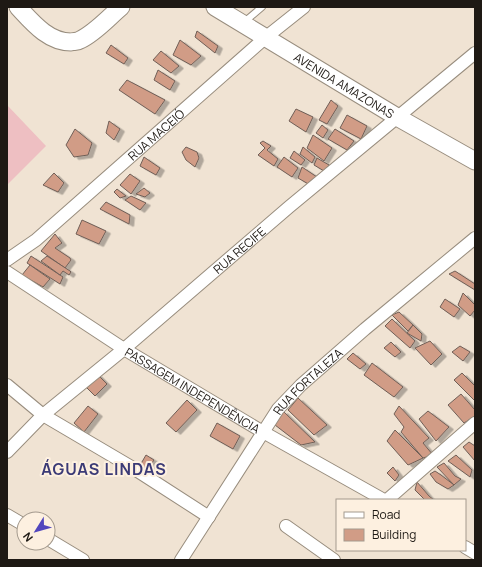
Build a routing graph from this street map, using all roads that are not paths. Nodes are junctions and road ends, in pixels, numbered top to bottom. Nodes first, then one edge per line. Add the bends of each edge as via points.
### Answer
1 (18, 7) edge
2 (121, 7) edge
3 (215, 7) edge
4 (262, 7) edge
5 (304, 7) edge
6 (242, 24) junction
7 (265, 38) junction
8 (475, 53) edge
9 (397, 117) junction
10 (475, 161) edge
11 (475, 238) edge
12 (7, 260) edge
13 (7, 272) edge
14 (124, 349) junction
15 (7, 385) edge
16 (43, 415) junction
17 (475, 422) edge
18 (262, 432) junction
19 (7, 452) edge
20 (382, 499) edge
21 (388, 499) edge
22 (7, 515) edge
23 (209, 517) junction
24 (16, 520) edge
25 (286, 526) dead end
26 (56, 544) edge
27 (466, 548) edge
28 (475, 553) edge
29 (83, 560) edge
30 (181, 560) edge
31 (334, 560) edge

1 - 2 street via 36,27 53,38 67,42 79,41
3 - 6 street, AVENIDA AMAZONAS
4 - 6 lane
5 - 7 street, RUA MACEIÓ
6 - 7 street, AVENIDA AMAZONAS
7 - 9 street, AVENIDA AMAZONAS
7 - 12 street, RUA MACEIÓ via 36,240
8 - 9 street, RUA RECIFE
9 - 10 street, AVENIDA AMAZONAS
9 - 14 street, RUA RECIFE
11 - 18 street, RUA FORTALEZA via 301,385 278,409
13 - 14 street, PASSAGEM INDEPENDÊNCIA
14 - 16 street, RUA RECIFE
14 - 18 street, PASSAGEM INDEPENDÊNCIA
15 - 16 street
16 - 19 street, RUA RECIFE
16 - 23 street
17 - 21 street
18 - 20 street, PASSAGEM INDEPENDÊNCIA
18 - 23 street, RUA FORTALEZA
22 - 24 street
23 - 30 street, RUA FORTALEZA
25 - 31 street
26 - 29 street
27 - 28 street

